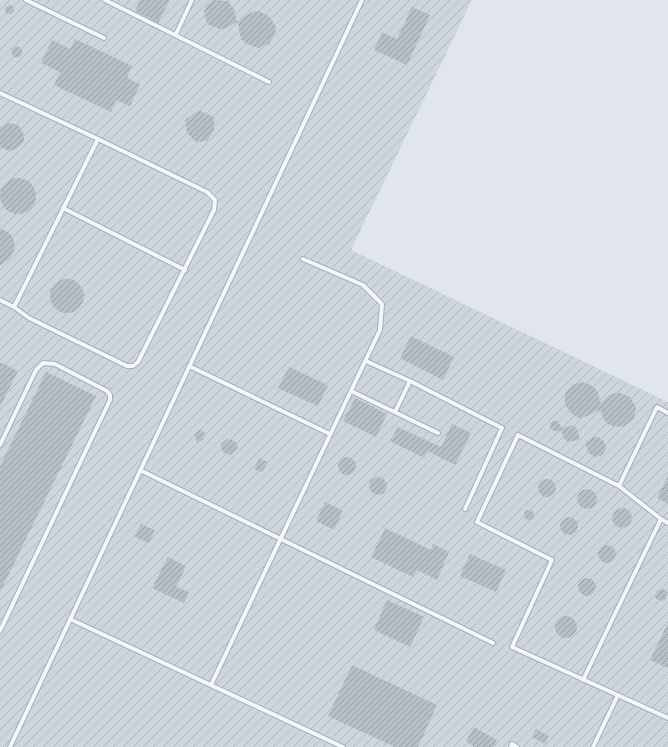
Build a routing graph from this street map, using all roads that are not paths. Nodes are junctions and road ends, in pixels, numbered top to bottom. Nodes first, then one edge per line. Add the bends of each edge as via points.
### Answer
1 (26, 0) edge
2 (105, 0) edge
3 (192, 0) edge
4 (362, 0) edge
5 (176, 34) junction
6 (104, 38) dead end
7 (269, 82) dead end
8 (0, 93) edge
9 (98, 139) junction
10 (63, 208) junction
11 (303, 259) dead end
12 (184, 270) junction
13 (0, 300) edge
14 (14, 307) junction
15 (366, 361) junction
16 (189, 366) junction
17 (410, 381) junction
18 (351, 391) junction
19 (395, 412) junction
20 (668, 413) edge
21 (438, 433) dead end
22 (330, 434) junction
23 (0, 445) edge
24 (140, 470) junction
25 (619, 486) junction
26 (465, 509) dead end
27 (661, 520) junction
28 (668, 523) edge
29 (281, 539) junction
30 (70, 619) junction
31 (0, 631) edge
32 (493, 643) dead end
33 (583, 680) junction
34 (211, 685) junction
35 (618, 695) junction
36 (668, 718) edge
37 (10, 747) edge
38 (343, 747) edge
39 (511, 747) edge
40 (517, 747) edge
41 (593, 747) edge

1 - 6 lane
2 - 5 lane
3 - 5 lane
4 - 16 lane
5 - 7 lane
8 - 9 lane
9 - 10 lane
9 - 12 lane via 207,192 215,200 214,210
10 - 12 lane
10 - 14 lane
11 - 15 lane via 363,285 382,304 380,330
12 - 14 lane via 138,362 133,366 127,366 29,318
13 - 14 lane
15 - 17 lane
15 - 18 lane
16 - 22 lane
16 - 24 lane
17 - 19 lane
17 - 26 lane via 502,428
18 - 19 lane
18 - 22 lane
19 - 21 lane
20 - 25 lane via 657,407
22 - 29 lane
23 - 31 lane via 36,370 43,363 55,364 108,391 110,395 110,400
24 - 29 lane
24 - 30 lane
25 - 27 lane
25 - 33 lane via 518,435 477,522 552,560 512,647
27 - 28 lane
27 - 33 lane
29 - 32 lane
29 - 34 lane
30 - 34 lane
30 - 37 lane
33 - 35 lane
34 - 38 lane
35 - 36 lane
35 - 41 lane
39 - 40 lane via 512,744

